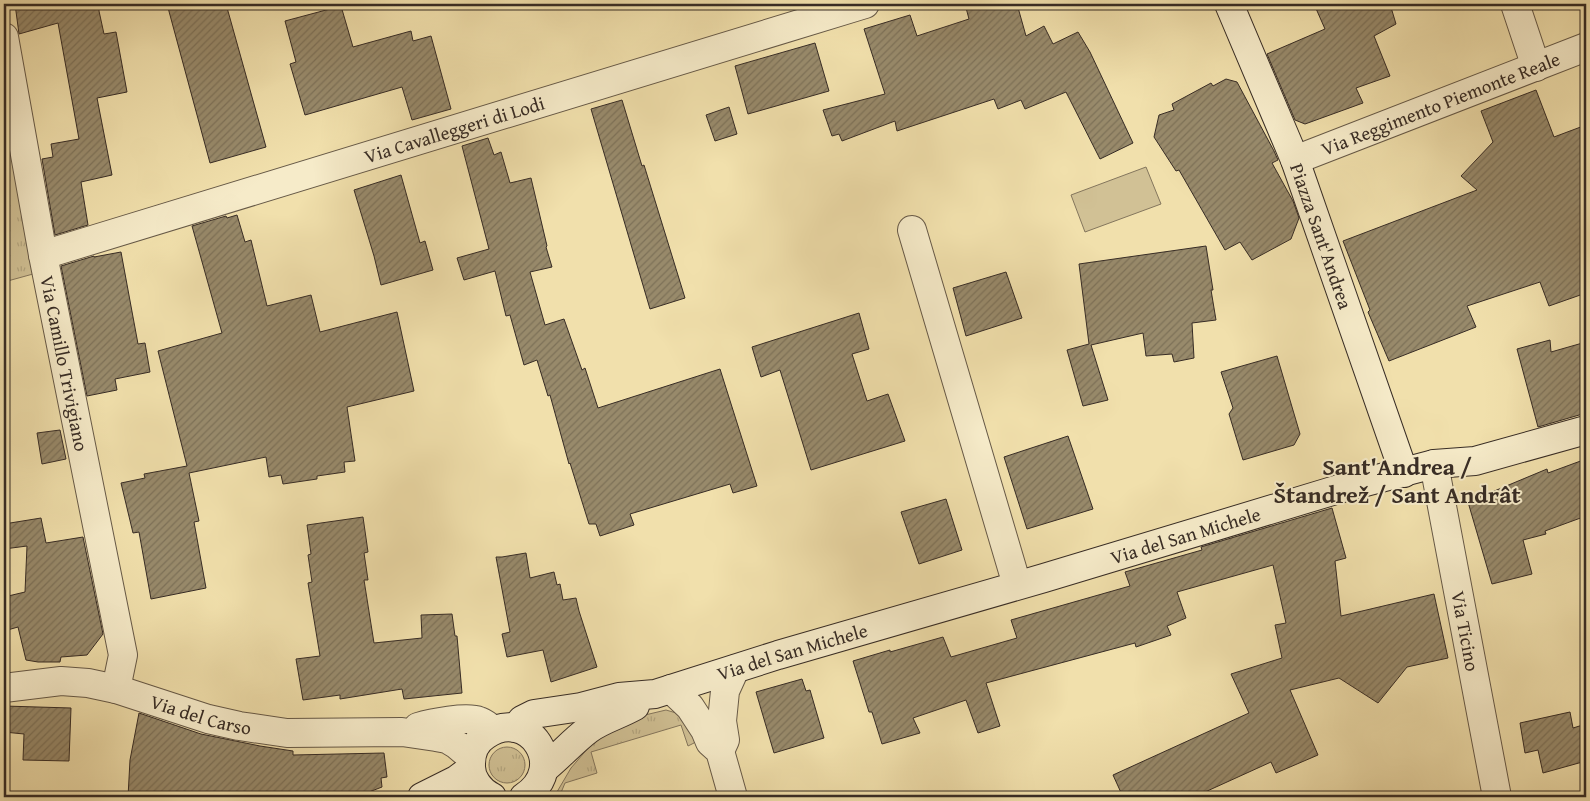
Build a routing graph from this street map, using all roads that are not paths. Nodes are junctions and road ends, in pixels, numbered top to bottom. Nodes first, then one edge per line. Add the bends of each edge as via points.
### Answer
1 (865, 4) edge
2 (1229, 4) edge
3 (1515, 4) edge
4 (4, 37) edge
5 (1586, 47) edge
6 (1536, 67) junction
7 (1295, 160) junction
8 (912, 230) dead end
9 (43, 255) junction
10 (1586, 430) edge
11 (1434, 464) junction
12 (1404, 473) junction
13 (1017, 585) junction
14 (735, 669) junction
15 (4, 688) edge
16 (116, 688) junction
17 (663, 692) junction
18 (504, 729) junction
19 (402, 732) junction
20 (720, 751) junction
21 (471, 763) junction
22 (544, 769) junction
23 (422, 797) edge
24 (492, 797) edge
25 (524, 797) edge
26 (733, 797) edge
27 (1498, 797) edge

1 - 9 street, Via Cavalleggeri di Lodi
2 - 7 street, Piazza Sant'Andrea
3 - 6 street
4 - 9 street, Via Camillo Trivigiano
5 - 6 street, Via Reggimento Piemonte Reale
6 - 7 street, Via Reggimento Piemonte Reale
7 - 12 street, Piazza Sant'Andrea
8 - 13 street
9 - 16 street, Via Camillo Trivigiano via 123,654
10 - 11 street, Via del San Michele via 1475,461
11 - 12 street, Via del San Michele
11 - 27 street, Via Ticino
12 - 13 street, Via del San Michele via 1339,489
13 - 14 street, Via del San Michele
14 - 17 street, Via del San Michele
14 - 20 street via 725,691 722,721 725,740
15 - 16 street, Via del Carso via 61,681
16 - 19 street, Via del Carso via 239,726 287,732
17 - 18 street, Via del San Michele via 534,714
17 - 20 street via 690,707 710,742
17 - 22 street, Via del San Michele via 604,719
18 - 19 street, Via del Carso via 470,720 434,722
18 - 21 street, Via del San Michele via 483,736 475,746
18 - 22 street via 529,734 538,743 544,756
19 - 21 street, Via del Carso via 447,739 457,745
20 - 26 street
21 - 23 street, Via del San Michele via 456,780
21 - 24 street via 475,782
22 - 25 street, Via del San Michele via 541,781

